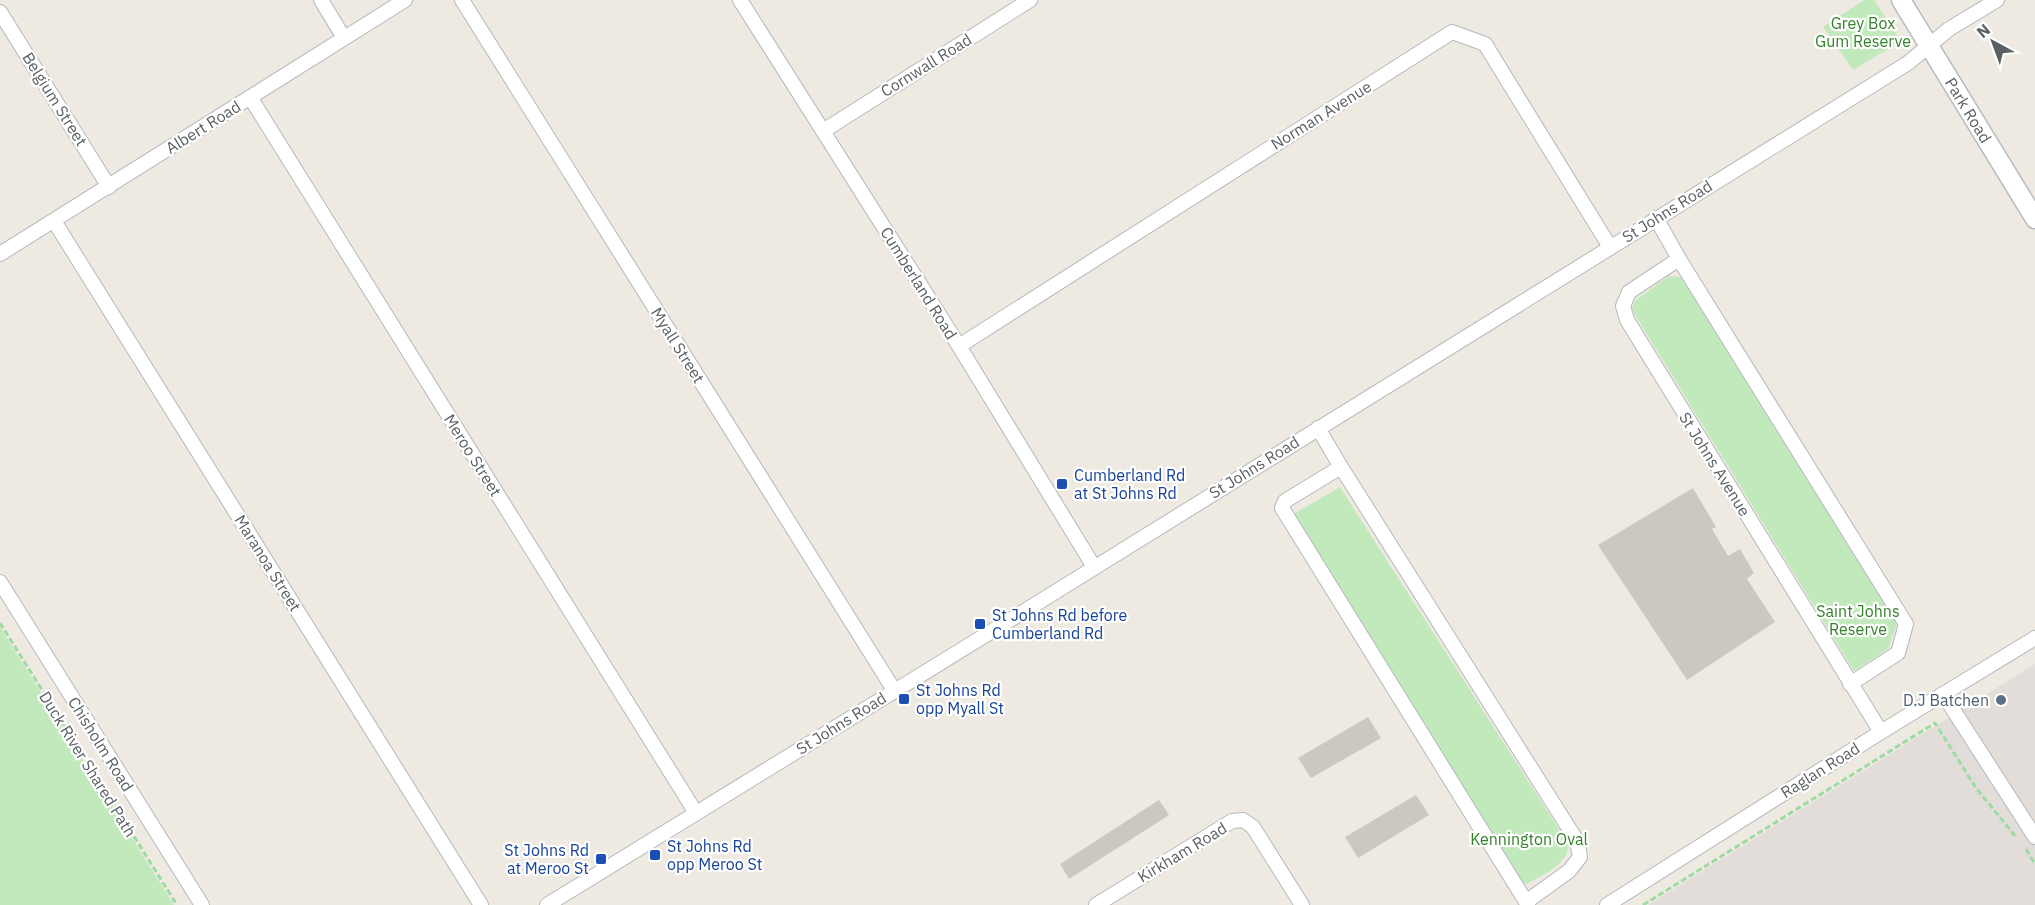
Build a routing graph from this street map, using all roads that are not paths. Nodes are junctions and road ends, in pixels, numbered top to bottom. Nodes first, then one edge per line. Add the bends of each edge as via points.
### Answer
1 (321, 0) edge
2 (405, 0) edge
3 (462, 0) edge
4 (740, 0) edge
5 (1030, 0) edge
6 (1901, 0) edge
7 (1997, 0) edge
8 (0, 12) edge
9 (345, 38) junction
10 (1929, 45) junction
11 (250, 97) junction
12 (823, 131) junction
13 (109, 187) junction
14 (1656, 218) junction
15 (2035, 219) edge
16 (54, 221) junction
17 (1610, 247) junction
18 (0, 255) edge
19 (1679, 259) junction
20 (959, 346) junction
21 (1318, 428) junction
22 (1341, 467) junction
23 (1094, 567) junction
24 (0, 582) edge
25 (2035, 638) edge
26 (1850, 684) junction
27 (894, 690) junction
28 (1943, 694) junction
29 (1881, 732) junction
30 (696, 813) junction
31 (2029, 842) edge
32 (1527, 904) edge
33 (202, 905) edge
34 (481, 905) edge
35 (547, 905) edge
36 (1095, 905) edge
37 (1302, 905) edge
38 (1607, 905) edge

1 - 9 street
2 - 9 street, Albert Road
3 - 27 street, Myall Street
4 - 12 street, Cumberland Road
5 - 12 street, Cornwall Road
6 - 10 main road, Park Road
7 - 10 street, St Johns Road
8 - 13 street, Belgium Street
9 - 11 street, Albert Road
10 - 14 street, St Johns Road via 1908,63
10 - 15 main road, Park Road
11 - 13 street, Albert Road
11 - 30 street, Meroo Street
12 - 20 street, Cumberland Road
13 - 16 street, Albert Road
14 - 17 street, St Johns Road
14 - 19 street
16 - 18 street, Albert Road
16 - 34 street, Maranoa Street
17 - 20 street, Norman Avenue via 1485,44 1452,32
17 - 21 street, St Johns Road
19 - 26 street, St Johns Avenue via 1629,292 1623,306 1626,320
19 - 26 street via 1906,624 1898,653
20 - 23 street, Cumberland Road
21 - 22 street
21 - 23 street, St Johns Road
22 - 32 street via 1576,841 1580,857 1569,871
22 - 32 street via 1285,501 1282,508
23 - 27 street, St Johns Road
24 - 33 street, Chisholm Road
25 - 28 street, Raglan Road
26 - 29 street, St Johns Avenue
27 - 30 street, St Johns Road
28 - 29 street, Raglan Road
28 - 31 street
29 - 38 street, Raglan Road
30 - 35 street, St Johns Road
36 - 37 street, Kirkham Road via 1232,822 1243,820 1253,827

